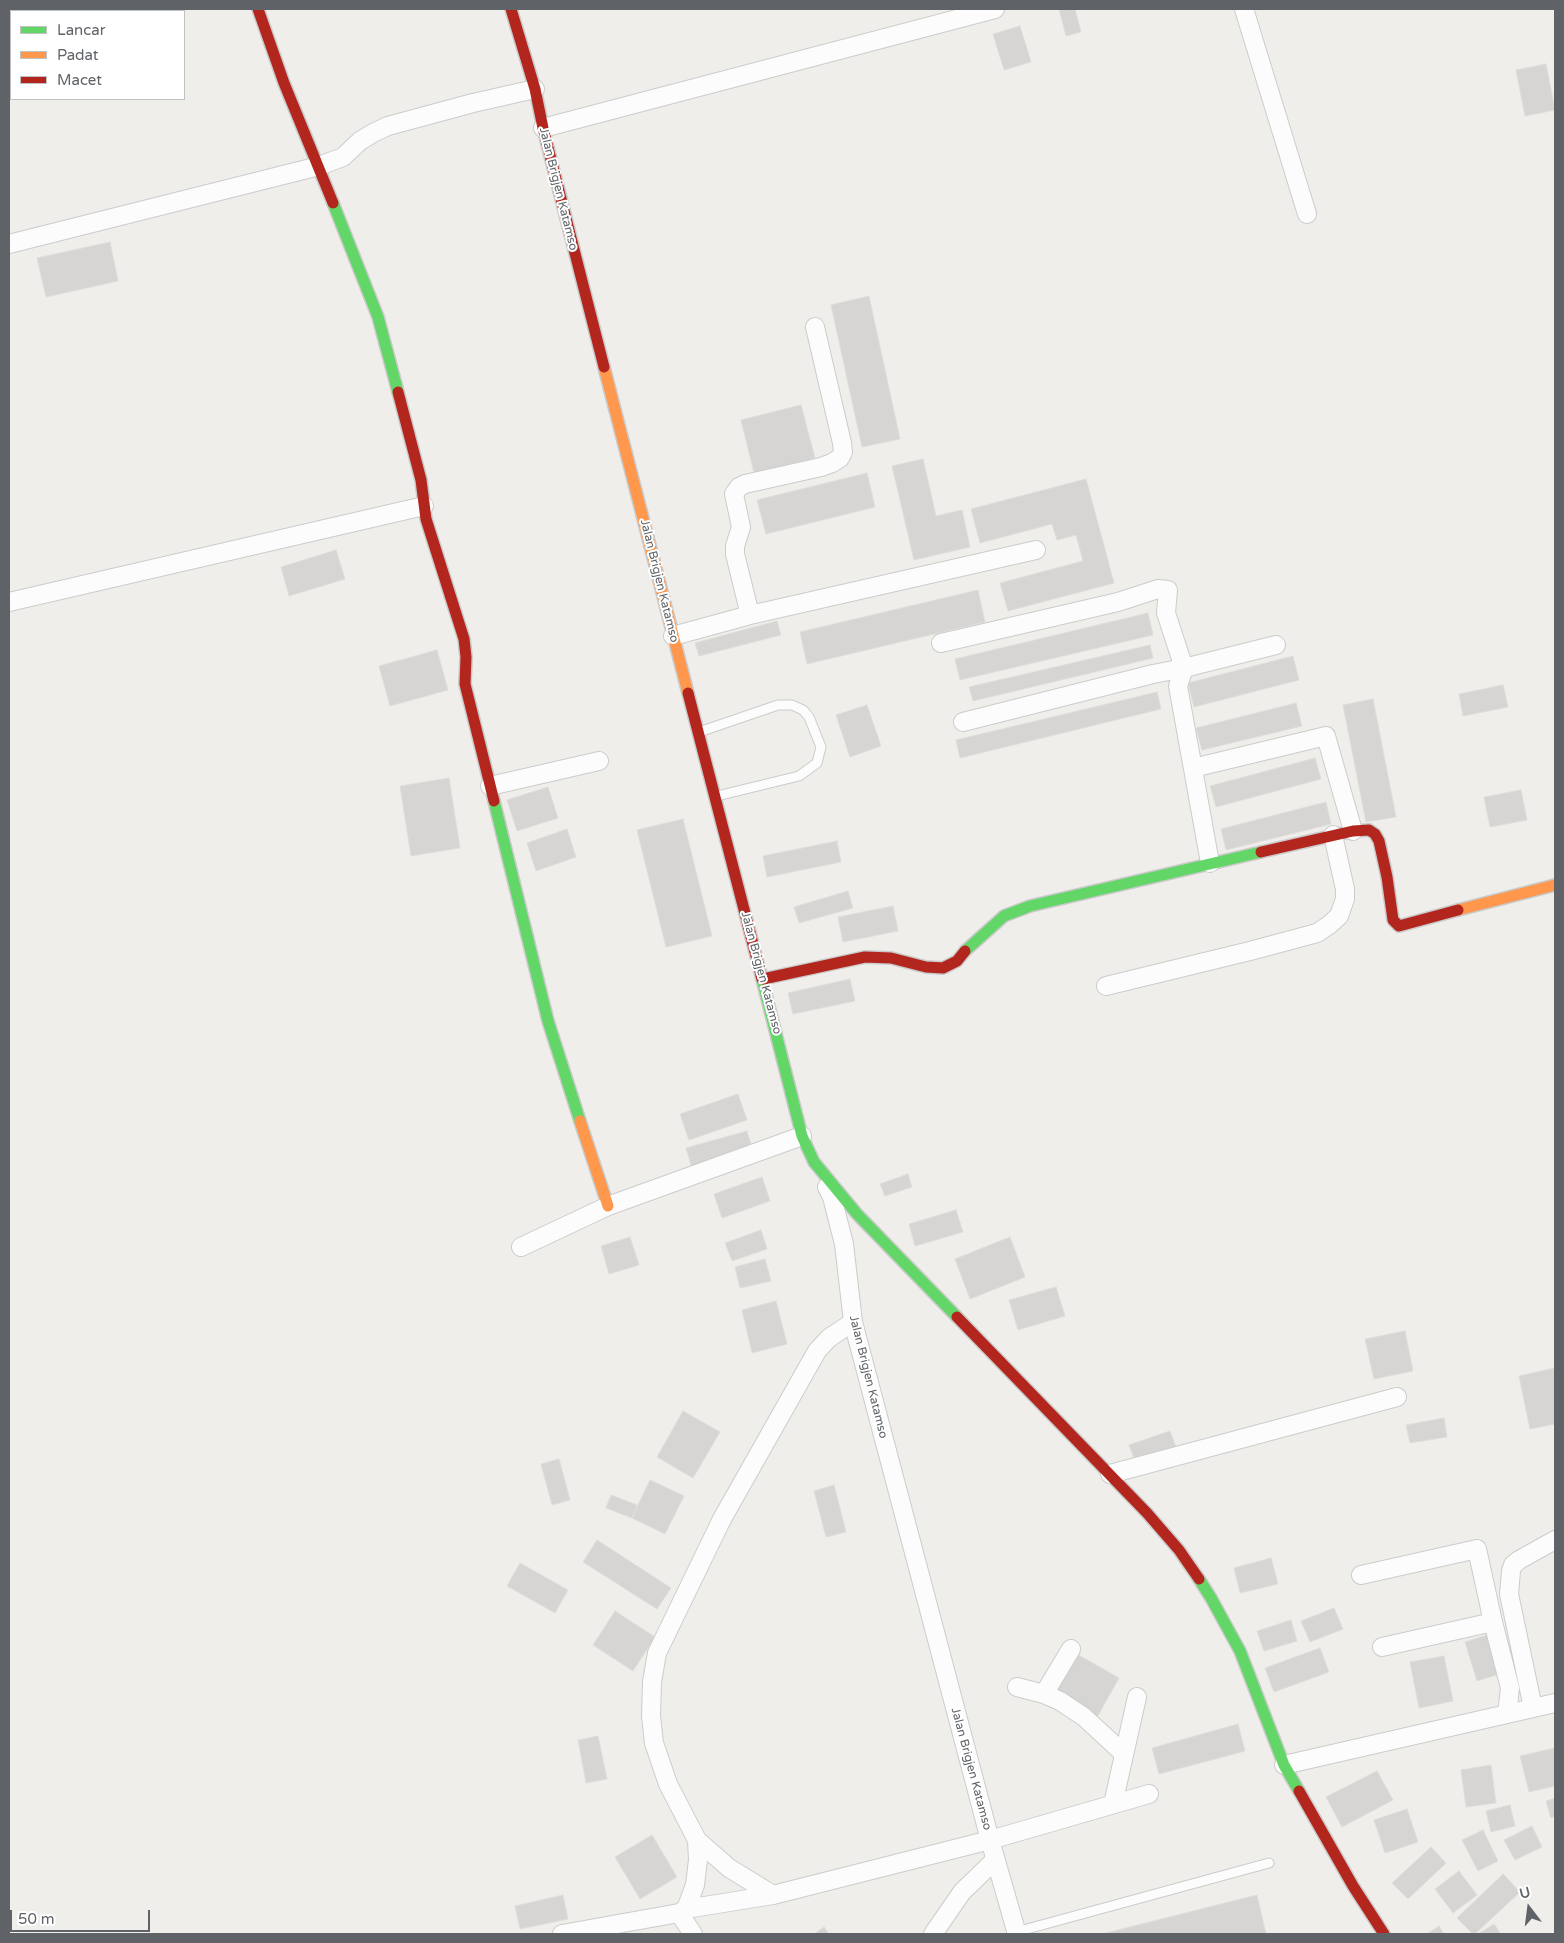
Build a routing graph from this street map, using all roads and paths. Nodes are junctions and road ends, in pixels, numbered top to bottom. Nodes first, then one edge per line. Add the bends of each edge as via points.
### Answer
1 (258, 9) edge
2 (511, 9) edge
3 (995, 9) edge
4 (1244, 9) edge
5 (535, 89) junction
6 (543, 128) junction
7 (319, 166) junction
8 (1307, 214) dead end
9 (9, 244) edge
10 (815, 327) dead end
11 (424, 506) junction
12 (1036, 550) dead end
13 (9, 602) edge
14 (750, 615) junction
15 (673, 636) junction
16 (941, 643) dead end
17 (1276, 645) dead end
18 (1184, 668) junction
19 (963, 722) dead end
20 (699, 732) junction
21 (599, 760) dead end
22 (1193, 768) junction
23 (490, 786) junction
24 (714, 797) junction
25 (1353, 831) junction
26 (1333, 835) junction
27 (1210, 863) junction
28 (1555, 885) edge
29 (763, 979) junction
30 (1106, 986) dead end
31 (802, 1136) junction
32 (814, 1162) junction
33 (608, 1206) junction
34 (521, 1247) dead end
35 (853, 1322) junction
36 (1397, 1397) dead end
37 (1110, 1474) junction
38 (1555, 1540) edge
39 (1361, 1574) dead end
40 (1493, 1622) junction
41 (1382, 1647) dead end
42 (1070, 1649) dead end
43 (1017, 1687) dead end
44 (1044, 1694) junction
45 (1137, 1697) dead end
46 (1555, 1703) edge
47 (1533, 1708) junction
48 (1507, 1714) junction
49 (1124, 1754) junction
50 (1284, 1766) junction
51 (1149, 1794) dead end
52 (1113, 1804) junction
53 (697, 1840) junction
54 (990, 1840) junction
55 (996, 1860) junction
56 (1269, 1863) dead end
57 (773, 1895) junction
58 (683, 1911) junction
59 (1016, 1933) edge
60 (562, 1934) edge
61 (694, 1934) edge
62 (933, 1934) edge
63 (1384, 1934) edge

1 - 7 main road
2 - 5 main road, Jalan Brigjen Katamso
3 - 6 street
4 - 8 street
5 - 6 main road, Jalan Brigjen Katamso
5 - 7 street via 388,126 360,141 343,157
6 - 15 main road, Jalan Brigjen Katamso
7 - 9 street
7 - 11 main road via 378,317 421,480
10 - 14 street via 843,452 840,458 826,465 745,484 734,494 741,527 735,554
11 - 13 street
11 - 23 main road via 464,639 465,684
12 - 14 street
14 - 15 street
15 - 20 main road, Jalan Brigjen Katamso
16 - 18 street via 1118,602 1158,589 1168,590 1166,613
17 - 18 street
18 - 19 street
18 - 22 street via 1178,686
20 - 24 main road, Jalan Brigjen Katamso
20 - 24 lane via 778,705 792,705 810,717 821,747 817,762 798,776
21 - 23 street
22 - 25 street via 1326,736
22 - 27 street
23 - 33 main road via 548,1021
24 - 29 main road, Jalan Brigjen Katamso
25 - 26 main road
25 - 28 main road via 1369,830 1375,834 1387,877 1393,920 1399,926
26 - 27 main road
26 - 30 street via 1346,899 1339,916 1317,933
27 - 29 main road via 1018,910 1004,916 957,961 943,968 891,958 865,957
29 - 31 main road, Jalan Brigjen Katamso
31 - 32 main road, Jalan Brigjen Katamso
31 - 33 street
32 - 35 street, Jalan Brigjen Katamso via 832,1198 844,1244
32 - 37 main road via 857,1214
33 - 34 street
35 - 53 street via 829,1338 817,1351 722,1519 658,1653 652,1682 654,1743 668,1784
35 - 54 street, Jalan Brigjen Katamso
36 - 37 street
37 - 50 main road via 1179,1550 1211,1598 1240,1651
38 - 47 street via 1519,1560 1511,1571 1509,1594
39 - 40 street via 1477,1549
40 - 41 street
40 - 48 street via 1510,1688
42 - 44 street
43 - 44 street
44 - 49 street via 1084,1717
45 - 49 street
46 - 47 street
47 - 48 street
48 - 50 street
49 - 52 street
50 - 63 main road
51 - 52 street
52 - 54 street
53 - 57 street via 729,1868
53 - 58 street via 695,1885
54 - 55 street, Jalan Brigjen Katamso
54 - 57 street
55 - 59 street, Jalan Brigjen Katamso
55 - 62 street via 962,1892
56 - 59 lane
57 - 58 street
58 - 60 street
58 - 61 street

